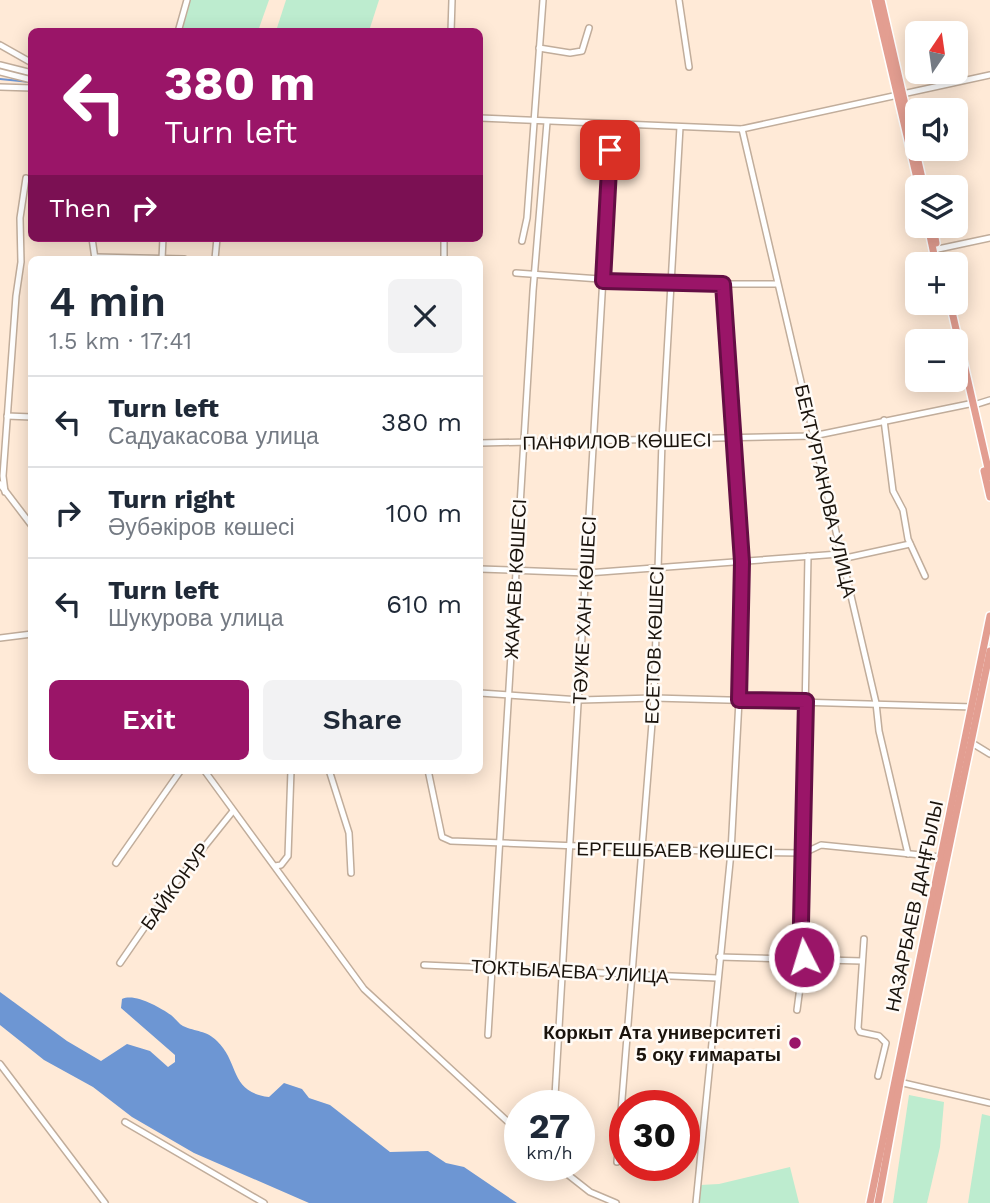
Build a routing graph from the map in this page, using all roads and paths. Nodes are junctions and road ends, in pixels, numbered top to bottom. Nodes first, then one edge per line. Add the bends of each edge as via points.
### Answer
1 (187, 0) edge
2 (452, 0) edge
3 (543, 0) edge
4 (679, 0) edge
5 (878, 0) edge
6 (179, 28) edge
7 (451, 28) edge
8 (589, 28) dead end
9 (0, 46) edge
10 (539, 48) junction
11 (28, 61) edge
12 (0, 65) edge
13 (690, 67) dead end
14 (0, 72) edge
15 (28, 72) edge
16 (990, 75) edge
17 (28, 79) edge
18 (0, 87) edge
19 (28, 88) edge
20 (900, 95) junction
21 (483, 118) edge
22 (534, 122) junction
23 (547, 122) junction
24 (612, 124) junction
25 (680, 127) junction
26 (742, 129) junction
27 (918, 175) edge
28 (26, 178) dead end
29 (934, 238) edge
30 (990, 238) edge
31 (522, 241) dead end
32 (938, 249) junction
33 (938, 252) edge
34 (516, 273) dead end
35 (534, 274) junction
36 (603, 281) junction
37 (670, 284) junction
38 (723, 284) junction
39 (777, 284) junction
40 (951, 315) edge
41 (968, 392) edge
42 (990, 400) edge
43 (971, 404) junction
44 (7, 415) junction
45 (28, 417) edge
46 (884, 420) junction
47 (813, 436) junction
48 (733, 440) junction
49 (662, 441) junction
50 (593, 442) junction
51 (483, 443) edge
52 (523, 443) junction
53 (990, 477) edge
54 (0, 484) edge
55 (5, 492) junction
56 (990, 497) edge
57 (28, 521) edge
58 (910, 544) junction
59 (808, 556) junction
60 (840, 556) junction
61 (742, 562) junction
62 (483, 569) edge
63 (658, 569) junction
64 (516, 571) junction
65 (587, 573) junction
66 (925, 576) dead end
67 (990, 616) edge
68 (28, 634) edge
69 (0, 638) edge
70 (990, 651) edge
71 (483, 693) edge
72 (508, 694) junction
73 (654, 698) junction
74 (580, 700) junction
75 (739, 700) junction
76 (806, 701) junction
77 (876, 703) junction
78 (975, 707) junction
79 (972, 743) junction
80 (990, 754) edge
81 (178, 774) edge
82 (207, 774) edge
83 (291, 774) edge
84 (330, 774) edge
85 (429, 774) edge
86 (233, 811) junction
87 (499, 843) junction
88 (571, 847) junction
89 (641, 849) junction
90 (731, 852) junction
91 (804, 853) junction
92 (908, 854) junction
93 (945, 858) junction
94 (116, 863) dead end
95 (275, 866) junction
96 (351, 873) dead end
97 (864, 939) dead end
98 (719, 957) junction
99 (804, 957) junction
100 (862, 961) junction
101 (120, 963) dead end
102 (424, 965) dead end
103 (492, 968) junction
104 (562, 971) junction
105 (631, 974) junction
106 (717, 978) junction
107 (797, 1010) dead end
108 (488, 1035) dead end
109 (0, 1064) edge
110 (878, 1076) dead end
111 (896, 1082) junction
112 (555, 1090) edge
113 (622, 1090) edge
114 (990, 1104) edge
115 (504, 1118) edge
116 (125, 1122) dead end
117 (576, 1181) edge
118 (105, 1203) edge
119 (264, 1203) edge
120 (616, 1203) edge
121 (696, 1203) edge
122 (870, 1203) edge
123 (878, 1203) edge

1 - 6 street
2 - 7 street
3 - 10 street
4 - 13 street
5 - 20 main road
8 - 10 street via 582,51
9 - 11 street
10 - 22 street
12 - 15 street
14 - 17 street
16 - 20 street
18 - 19 street
20 - 26 street
20 - 27 main road
21 - 22 street
22 - 23 street
22 - 31 street
23 - 24 street
23 - 35 street, ЖАҚАЕВ КӨШЕСІ
24 - 25 street
24 - 36 street, ТӘУКЕ ХАН КӨШЕСІ
25 - 26 street
25 - 37 street, ЕСЕТОВ КӨШЕСІ
26 - 39 street, БЕКТУРГАНОВА УЛИЦА
28 - 44 street
29 - 32 main road
30 - 32 street
32 - 33 main road
34 - 35 street
35 - 36 street
35 - 52 street, ЖАҚАЕВ КӨШЕСІ
36 - 37 street
36 - 50 street, ТӘУКЕ ХАН КӨШЕСІ
37 - 38 street
37 - 49 street, ЕСЕТОВ КӨШЕСІ
38 - 39 street
38 - 48 street
39 - 47 street, БЕКТУРГАНОВА УЛИЦА
40 - 43 main road
41 - 43 main road
42 - 43 street, ПАНФИЛОВ КӨШЕСІ
43 - 46 street, ПАНФИЛОВ КӨШЕСІ
43 - 53 main road
43 - 56 main road
44 - 45 street
44 - 55 street
46 - 47 street, ПАНФИЛОВ КӨШЕСІ
46 - 58 street via 893,491 903,510
47 - 48 street, ПАНФИЛОВ КӨШЕСІ
47 - 60 street, БЕКТУРГАНОВА УЛИЦА
48 - 49 street, ПАНФИЛОВ КӨШЕСІ
48 - 61 street
49 - 50 street, ПАНФИЛОВ КӨШЕСІ
49 - 63 street, ЕСЕТОВ КӨШЕСІ
50 - 52 street, ПАНФИЛОВ КӨШЕСІ
50 - 65 street, ТӘУКЕ ХАН КӨШЕСІ
51 - 52 street, ПАНФИЛОВ КӨШЕСІ
52 - 64 street, ЖАҚАЕВ КӨШЕСІ
54 - 55 street
55 - 57 street
58 - 60 street
58 - 66 street
59 - 60 street
59 - 61 street
59 - 76 street
60 - 77 street, БЕКТУРГАНОВА УЛИЦА
61 - 63 street
61 - 75 street
62 - 64 street
63 - 65 street
63 - 73 street, ЕСЕТОВ КӨШЕСІ
64 - 65 street
64 - 72 street, ЖАҚАЕВ КӨШЕСІ
65 - 74 street, ТӘУКЕ ХАН КӨШЕСІ
67 - 78 main road, НАЗАРБАЕВ ДАҢҒЫЛЫ
68 - 69 street
70 - 78 main road, НАЗАРБАЕВ ДАҢҒЫЛЫ
71 - 72 street
72 - 74 street
72 - 87 street, ЖАҚАЕВ КӨШЕСІ
73 - 74 street
73 - 75 street
73 - 89 street, ЕСЕТОВ КӨШЕСІ
74 - 88 street, ТӘУКЕ ХАН КӨШЕСІ
75 - 76 street
75 - 90 street
76 - 77 street
76 - 91 street
77 - 78 street
77 - 92 street, БЕКТУРГАНОВА УЛИЦА
78 - 79 main road, НАЗАРБАЕВ ДАҢҒЫЛЫ
78 - 93 main road, НАЗАРБАЕВ ДАҢҒЫЛЫ
79 - 80 street
79 - 93 main road, НАЗАРБАЕВ ДАҢҒЫЛЫ
81 - 94 street
82 - 86 street
83 - 95 street via 288,856
84 - 96 street via 349,833
85 - 87 street, ЕРГЕШБАЕВ КӨШЕСІ via 442,838
86 - 95 street
86 - 101 street, БАЙКОНУР
87 - 88 street, ЕРГЕШБАЕВ КӨШЕСІ
87 - 103 street, ЖАҚАЕВ КӨШЕСІ
88 - 89 street, ЕРГЕШБАЕВ КӨШЕСІ
88 - 104 street, ТӘУКЕ ХАН КӨШЕСІ
89 - 90 street, ЕРГЕШБАЕВ КӨШЕСІ
89 - 105 street, ЕСЕТОВ КӨШЕСІ
90 - 91 street, ЕРГЕШБАЕВ КӨШЕСІ
90 - 98 street
91 - 92 street, ЕРГЕШБАЕВ КӨШЕСІ via 821,845
91 - 99 street
92 - 93 street, ЕРГЕШБАЕВ КӨШЕСІ
93 - 111 main road, НАЗАРБАЕВ ДАҢҒЫЛЫ
95 - 115 street via 364,989
97 - 100 street
98 - 99 street
98 - 106 street
99 - 100 street
99 - 107 street
100 - 110 street via 858,1028 886,1043
102 - 103 street, ТОКТЫБАЕВА УЛИЦА
103 - 104 street, ТОКТЫБАЕВА УЛИЦА
103 - 108 street, ЖАҚАЕВ КӨШЕСІ
104 - 105 street, ТОКТЫБАЕВА УЛИЦА
104 - 112 street, ТӘУКЕ ХАН КӨШЕСІ
105 - 106 street, ТОКТЫБАЕВА УЛИЦА
105 - 113 street, ЕСЕТОВ КӨШЕСІ
106 - 121 street
109 - 118 street
111 - 114 street
111 - 122 main road, НАЗАРБАЕВ ДАҢҒЫЛЫ
111 - 123 main road, НАЗАРБАЕВ ДАҢҒЫЛЫ
116 - 119 street
117 - 120 street

